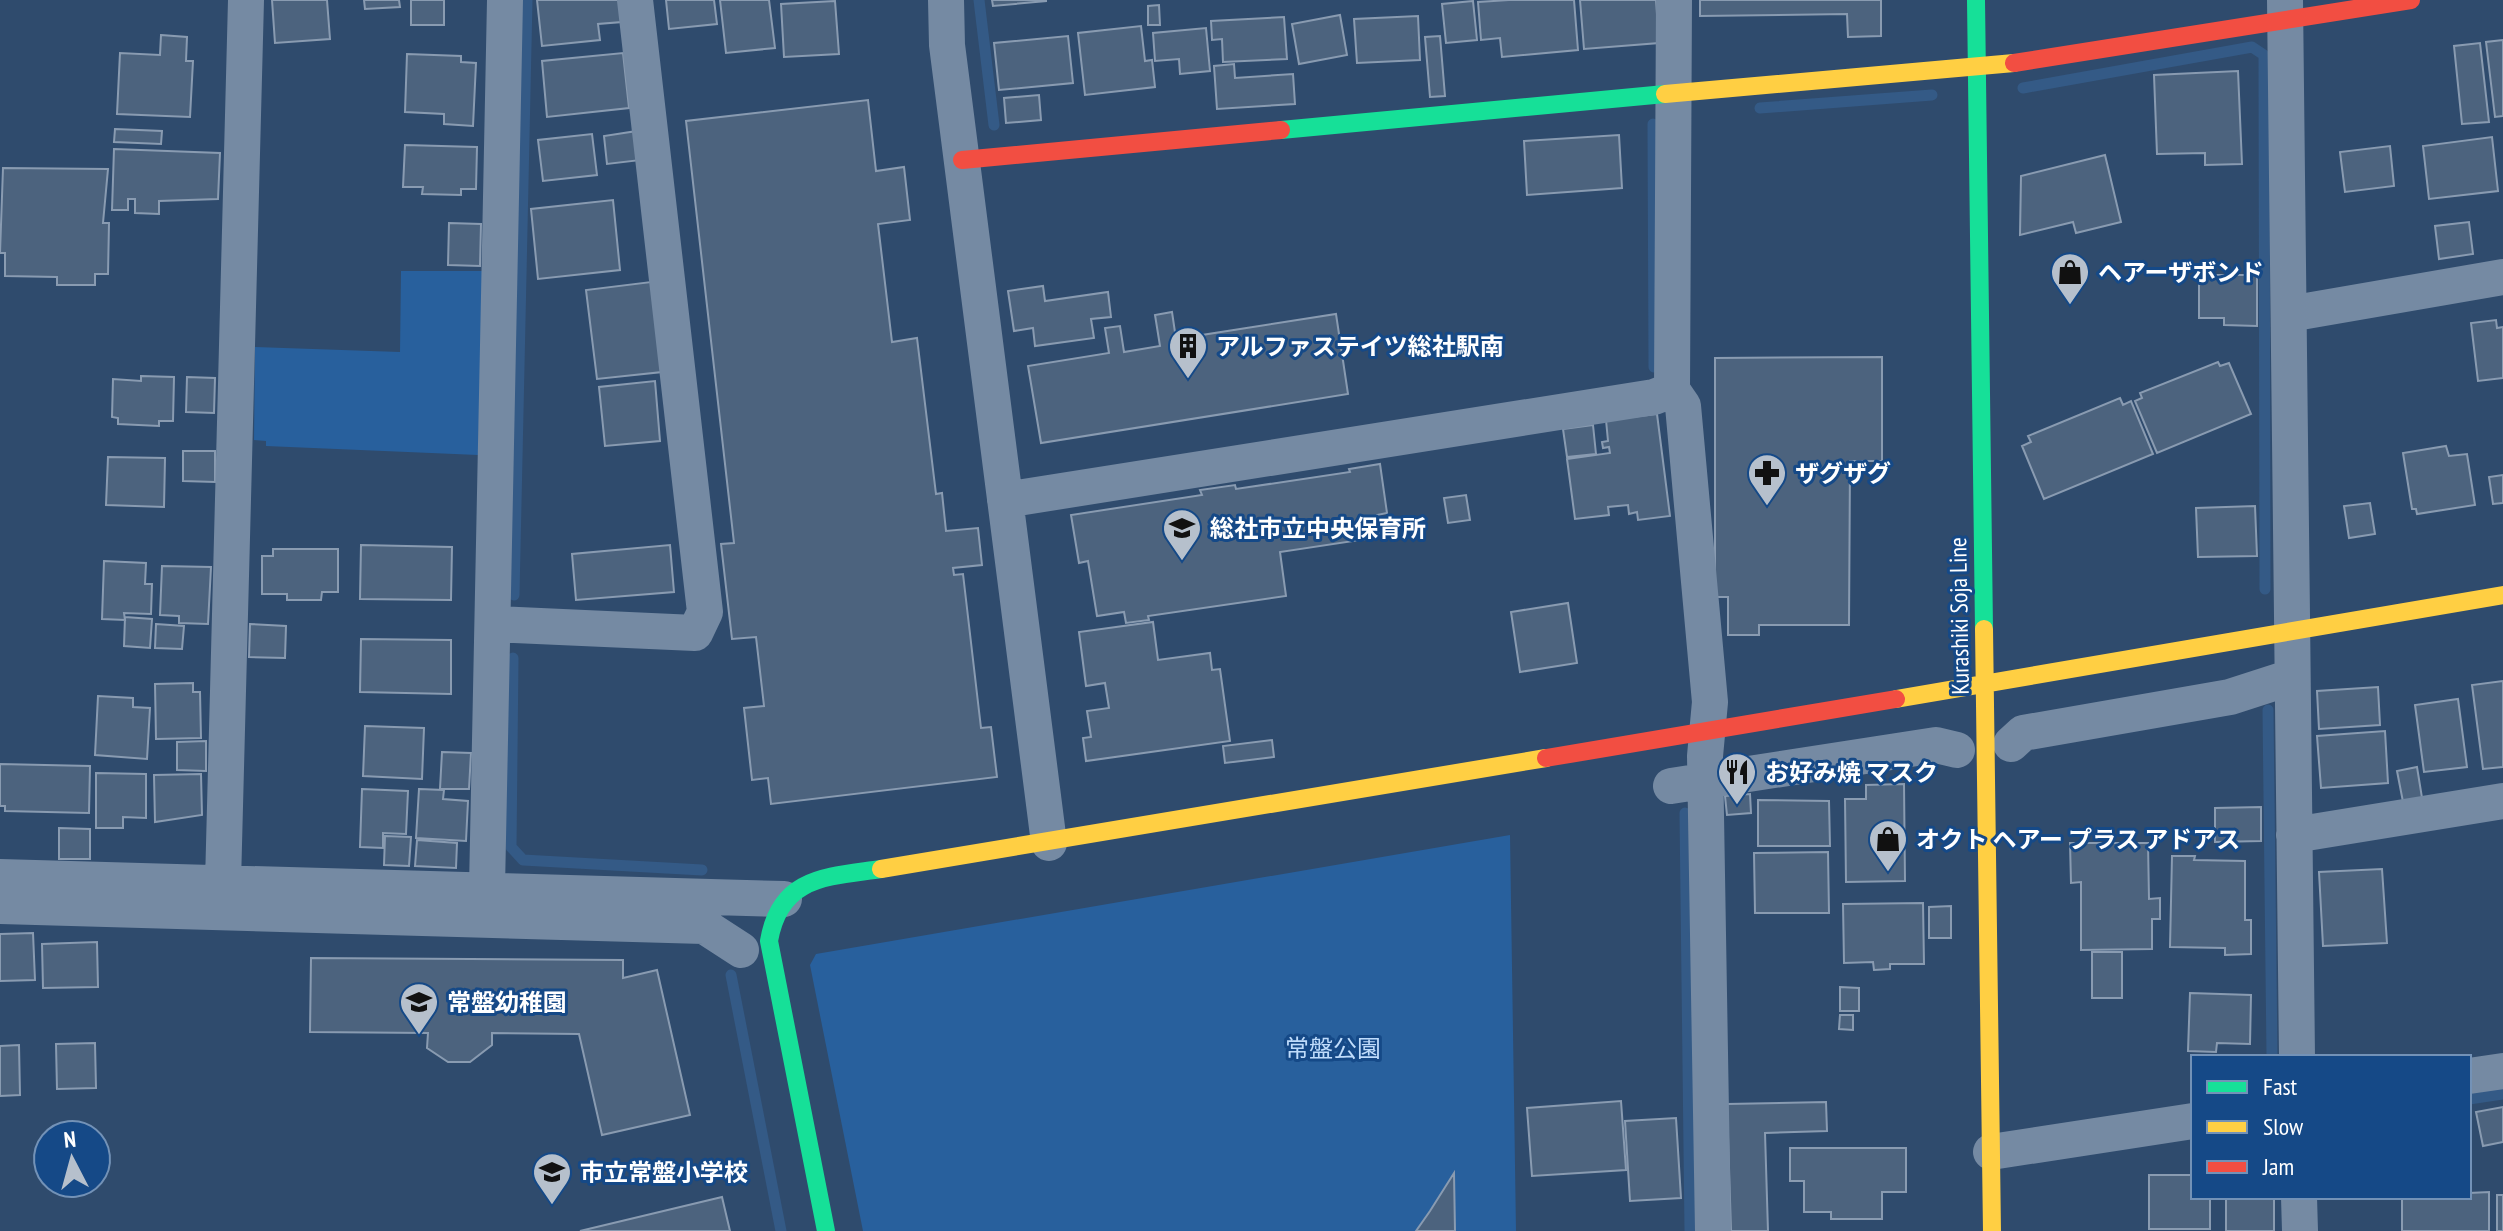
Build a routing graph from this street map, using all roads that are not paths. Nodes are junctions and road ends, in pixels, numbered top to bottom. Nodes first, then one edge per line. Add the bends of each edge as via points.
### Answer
1 (246, 0) edge
2 (505, 0) edge
3 (635, 0) edge
4 (946, 0) edge
5 (1674, 0) edge
6 (1976, 0) edge
7 (2411, 0) edge
8 (2285, 11) edge
9 (1977, 69) junction
10 (1675, 93) junction
11 (962, 160) junction
12 (2503, 277) edge
13 (2289, 314) junction
14 (1672, 390) junction
15 (1005, 500) junction
16 (2503, 595) edge
17 (494, 624) junction
18 (2291, 631) junction
19 (2292, 677) junction
20 (1984, 682) junction
21 (1707, 731) junction
22 (2011, 744) dead end
23 (1957, 750) dead end
24 (1706, 781) junction
25 (1671, 786) dead end
26 (2503, 801) edge
27 (2294, 835) junction
28 (1049, 843) junction
29 (0, 877) edge
30 (223, 883) junction
31 (487, 888) junction
32 (784, 899) junction
33 (0, 906) edge
34 (741, 950) dead end
35 (2297, 1055) edge
36 (2503, 1071) edge
37 (2471, 1076) edge
38 (2191, 1121) edge
39 (1991, 1152) junction
40 (2299, 1199) edge
41 (826, 1231) edge
42 (1713, 1231) edge
43 (1992, 1231) edge
44 (2300, 1231) edge

1 - 30 street
2 - 17 street
3 - 17 street via 705,612 695,633
4 - 11 street
5 - 10 street
6 - 9 street, Kurashiki Soja Line
7 - 8 street
8 - 9 street
8 - 13 street
9 - 10 street
9 - 20 street, Kurashiki Soja Line
10 - 11 street
10 - 14 street
11 - 15 street
12 - 13 street
13 - 18 street
14 - 15 street
14 - 21 street via 1683,406 1710,702
15 - 28 street
16 - 18 street
17 - 31 street
18 - 19 street
18 - 20 street
19 - 22 street via 2230,697 2023,733
19 - 27 street
20 - 21 street
20 - 39 street, Kurashiki Soja Line
21 - 24 street
21 - 28 street
23 - 24 street via 1936,745
24 - 25 street
24 - 42 street
26 - 27 street
27 - 35 street
28 - 32 street via 820,878
29 - 30 street
30 - 31 street
31 - 32 street
32 - 41 street via 771,921 769,941
33 - 34 street via 704,926
36 - 37 street
38 - 39 street
39 - 43 street, Kurashiki Soja Line
40 - 44 street

